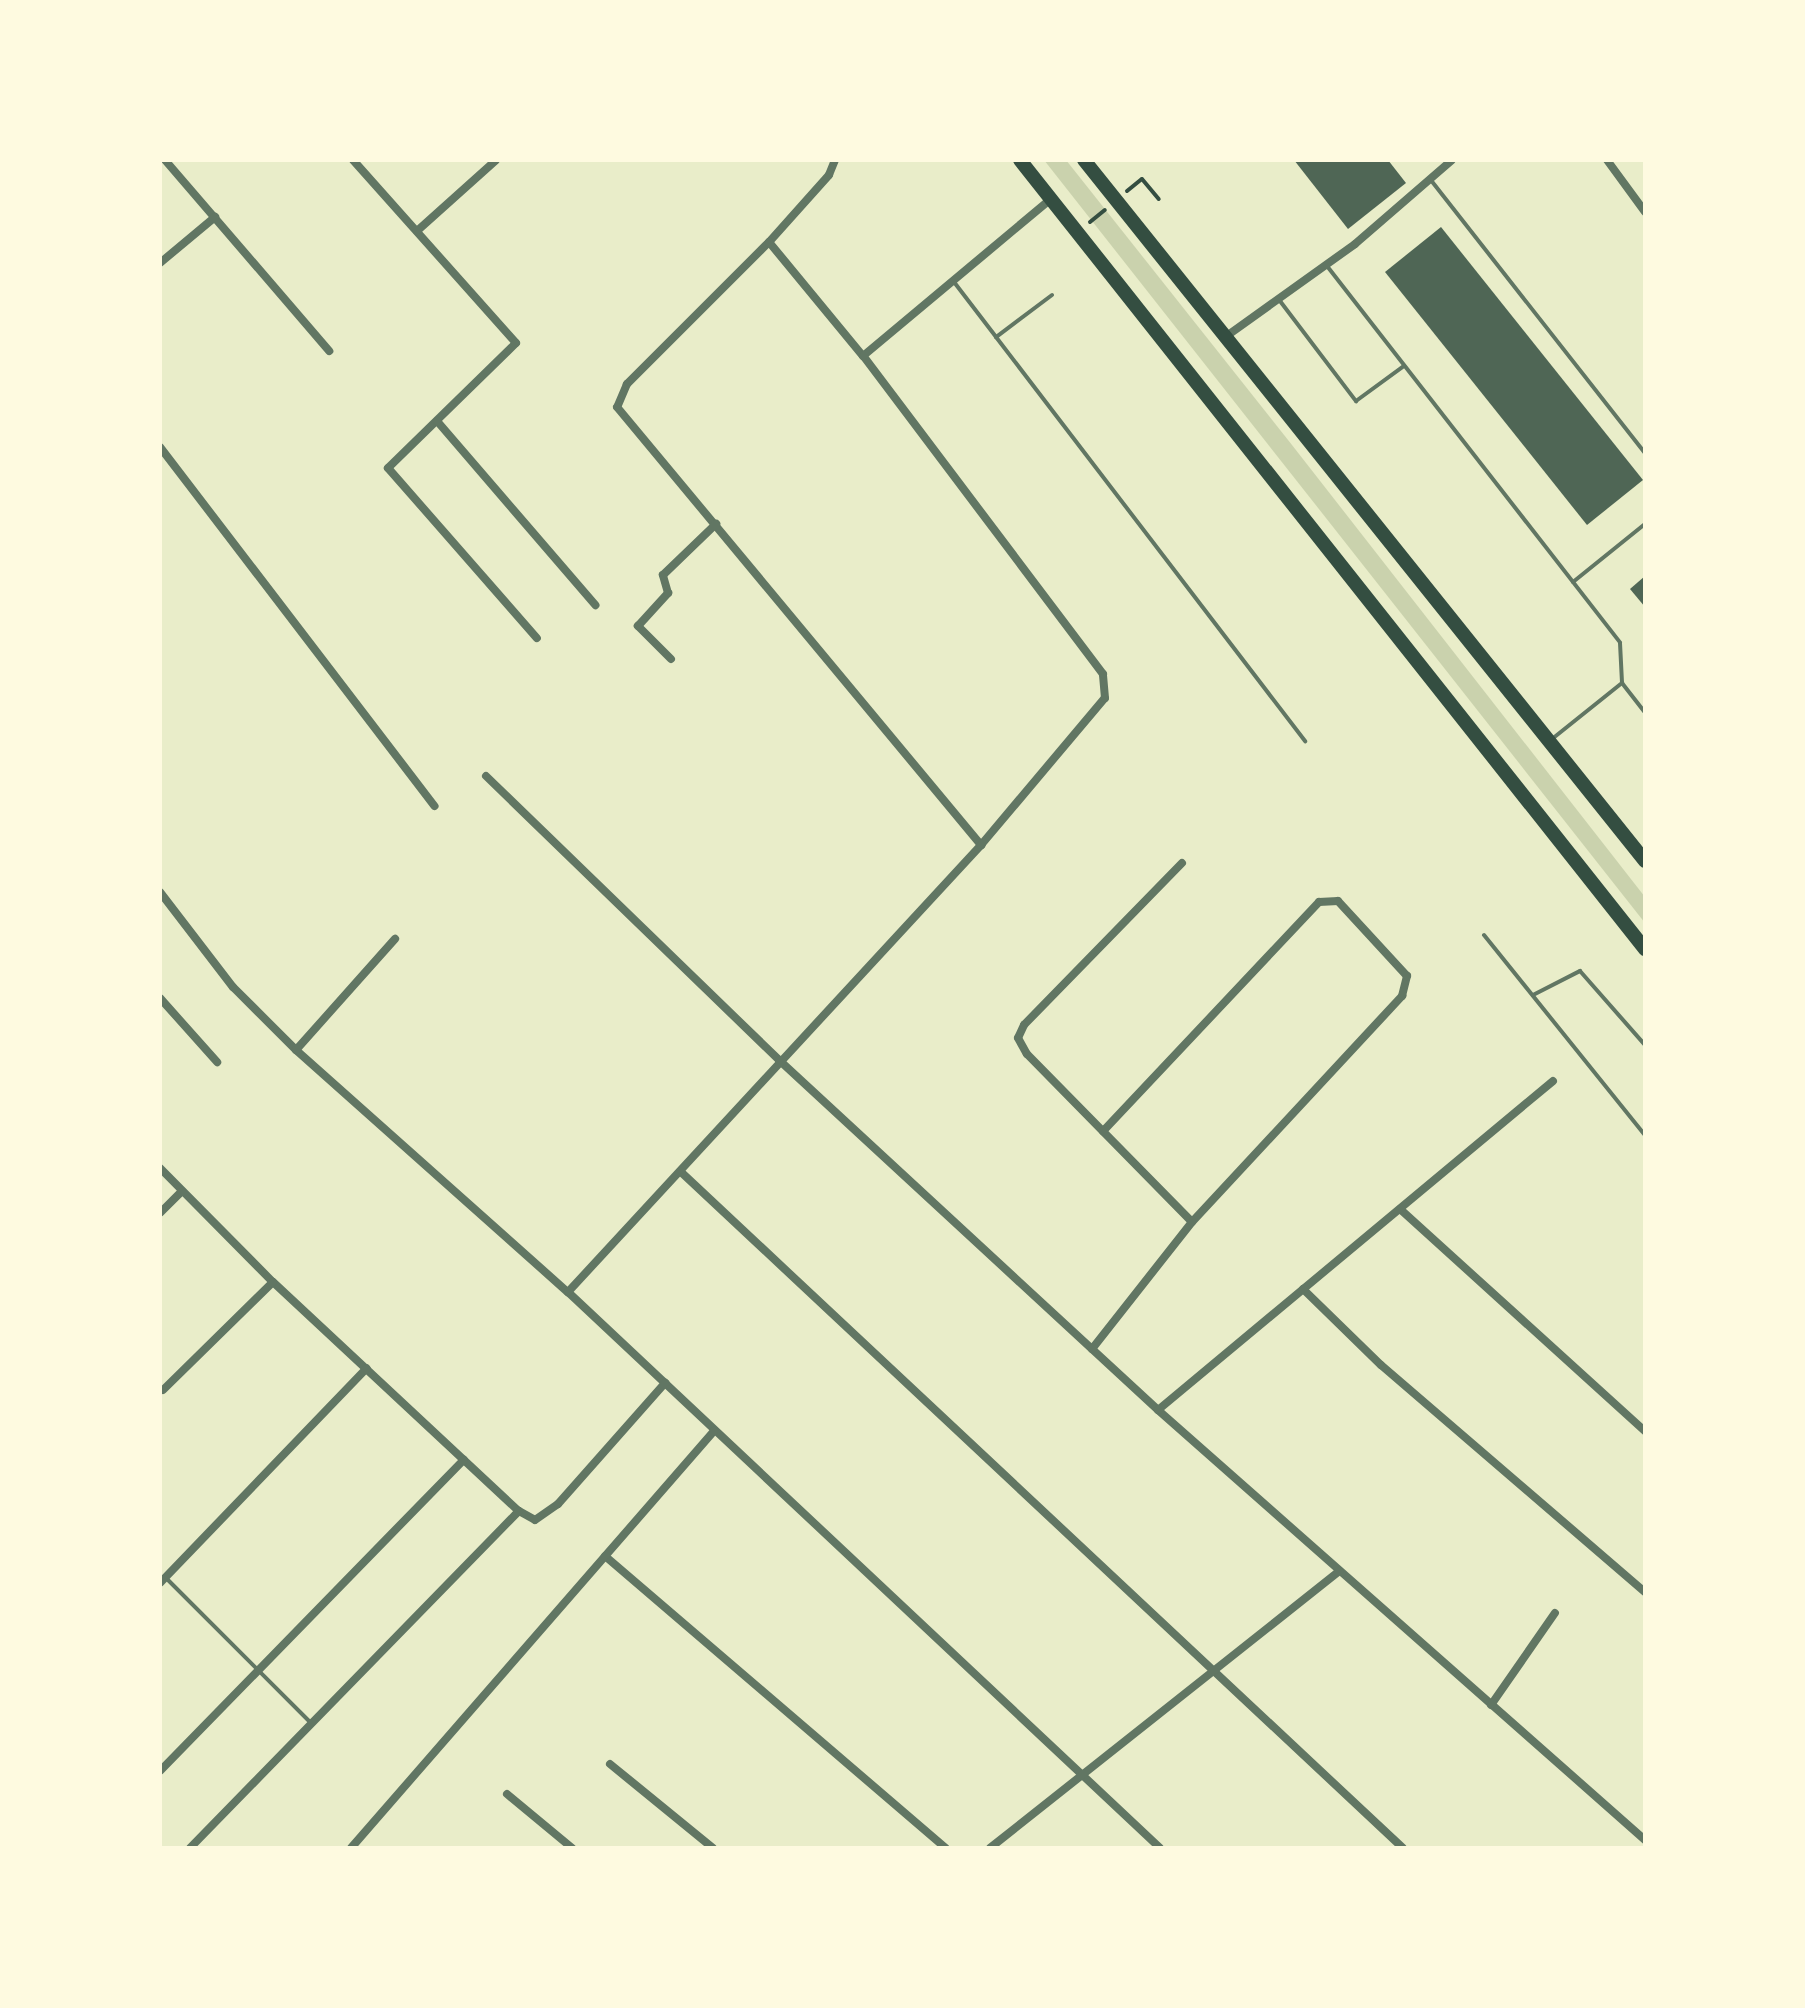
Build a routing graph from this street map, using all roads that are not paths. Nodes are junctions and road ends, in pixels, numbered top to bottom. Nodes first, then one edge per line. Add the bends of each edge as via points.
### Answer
1 (165, 160) edge
2 (353, 160) edge
3 (496, 160) edge
4 (835, 160) edge
5 (1020, 160) edge
6 (1084, 160) edge
7 (1452, 160) edge
8 (1607, 160) edge
9 (1430, 179) junction
10 (1051, 199) junction
11 (1645, 212) edge
12 (215, 217) junction
13 (417, 231) junction
14 (769, 242) junction
15 (160, 263) edge
16 (1327, 266) junction
17 (953, 281) junction
18 (1052, 295) dead end
19 (1280, 301) junction
20 (1228, 335) junction
21 (996, 337) junction
22 (329, 351) dead end
23 (863, 356) junction
24 (1404, 366) junction
25 (437, 421) junction
26 (160, 447) edge
27 (1645, 453) edge
28 (716, 524) junction
29 (1645, 524) edge
30 (1573, 582) junction
31 (595, 605) dead end
32 (537, 638) dead end
33 (671, 659) dead end
34 (1622, 683) junction
35 (1645, 712) edge
36 (1305, 741) dead end
37 (1546, 743) junction
38 (486, 776) dead end
39 (434, 806) dead end
40 (981, 845) junction
41 (1645, 861) edge
42 (1182, 863) dead end
43 (160, 892) edge
44 (1484, 935) dead end
45 (395, 939) dead end
46 (1645, 949) edge
47 (1533, 995) junction
48 (160, 998) edge
49 (1645, 1045) edge
50 (296, 1050) junction
51 (779, 1060) junction
52 (217, 1062) dead end
53 (1553, 1081) dead end
54 (1103, 1131) junction
55 (1645, 1135) edge
56 (160, 1168) edge
57 (681, 1172) junction
58 (182, 1191) junction
59 (1400, 1209) junction
60 (160, 1213) edge
61 (1192, 1222) junction
62 (273, 1282) junction
63 (1303, 1289) junction
64 (568, 1292) junction
65 (1092, 1349) junction
66 (367, 1368) junction
67 (665, 1383) junction
68 (163, 1390) dead end
69 (1158, 1410) junction
70 (714, 1431) junction
71 (1645, 1431) edge
72 (464, 1460) junction
73 (519, 1511) junction
74 (605, 1556) junction
75 (1340, 1571) junction
76 (162, 1580) edge
77 (1645, 1592) edge
78 (1555, 1613) dead end
79 (259, 1669) junction
80 (1213, 1672) junction
81 (1491, 1705) junction
82 (312, 1724) junction
83 (610, 1764) dead end
84 (160, 1771) edge
85 (1082, 1777) junction
86 (507, 1794) dead end
87 (1645, 1840) edge
88 (190, 1848) edge
89 (351, 1848) edge
90 (572, 1848) edge
91 (713, 1848) edge
92 (946, 1848) edge
93 (990, 1848) edge
94 (1160, 1848) edge
95 (1403, 1848) edge

1 - 12 street
2 - 13 street
3 - 13 street
4 - 14 street via 829,175
5 - 10 main road
6 - 20 main road
7 - 9 street
8 - 11 street
9 - 16 street
9 - 27 lane
10 - 17 street
10 - 46 main road
12 - 15 street
12 - 22 street
13 - 25 street via 516,343
14 - 23 street
14 - 28 street via 627,384 617,407
16 - 19 street
16 - 24 lane
17 - 21 lane
17 - 23 street
18 - 21 lane
19 - 20 street
19 - 24 lane via 1356,401
20 - 37 main road
21 - 36 lane
23 - 40 street via 1107,686 1105,698
24 - 30 lane
25 - 31 street
25 - 32 street via 388,468
26 - 39 street
28 - 33 street via 663,575 668,593 638,626
28 - 40 street
29 - 30 lane
30 - 34 lane via 1620,643
34 - 35 lane
34 - 37 lane
37 - 41 main road
38 - 51 street
40 - 51 street
42 - 54 street via 1024,1025 1018,1038 1027,1054
43 - 50 street via 233,987
44 - 47 lane
45 - 50 street
47 - 49 lane via 1580,971
47 - 55 lane
48 - 52 street
50 - 64 street
51 - 57 street
51 - 65 street
53 - 59 street
54 - 61 street
54 - 61 street via 1319,902 1338,901 1353,914 1407,976 1408,985
56 - 58 street
57 - 64 street
57 - 80 street
58 - 60 street
58 - 62 street
59 - 63 street
59 - 71 street
61 - 65 street
62 - 66 street
62 - 68 street
63 - 69 street
63 - 77 street via 1381,1365
64 - 67 street
65 - 69 street
66 - 72 street
66 - 76 street
67 - 70 street
67 - 73 street via 544,1519
69 - 75 street
70 - 74 street
70 - 85 street
72 - 73 street
72 - 79 street
73 - 82 street
74 - 89 street
74 - 92 street
75 - 80 street
75 - 81 street
76 - 79 lane
78 - 81 street
79 - 82 lane
79 - 84 street
80 - 85 street
80 - 95 street
81 - 87 street
82 - 88 street
83 - 91 street
85 - 93 street
85 - 94 street
86 - 90 street

